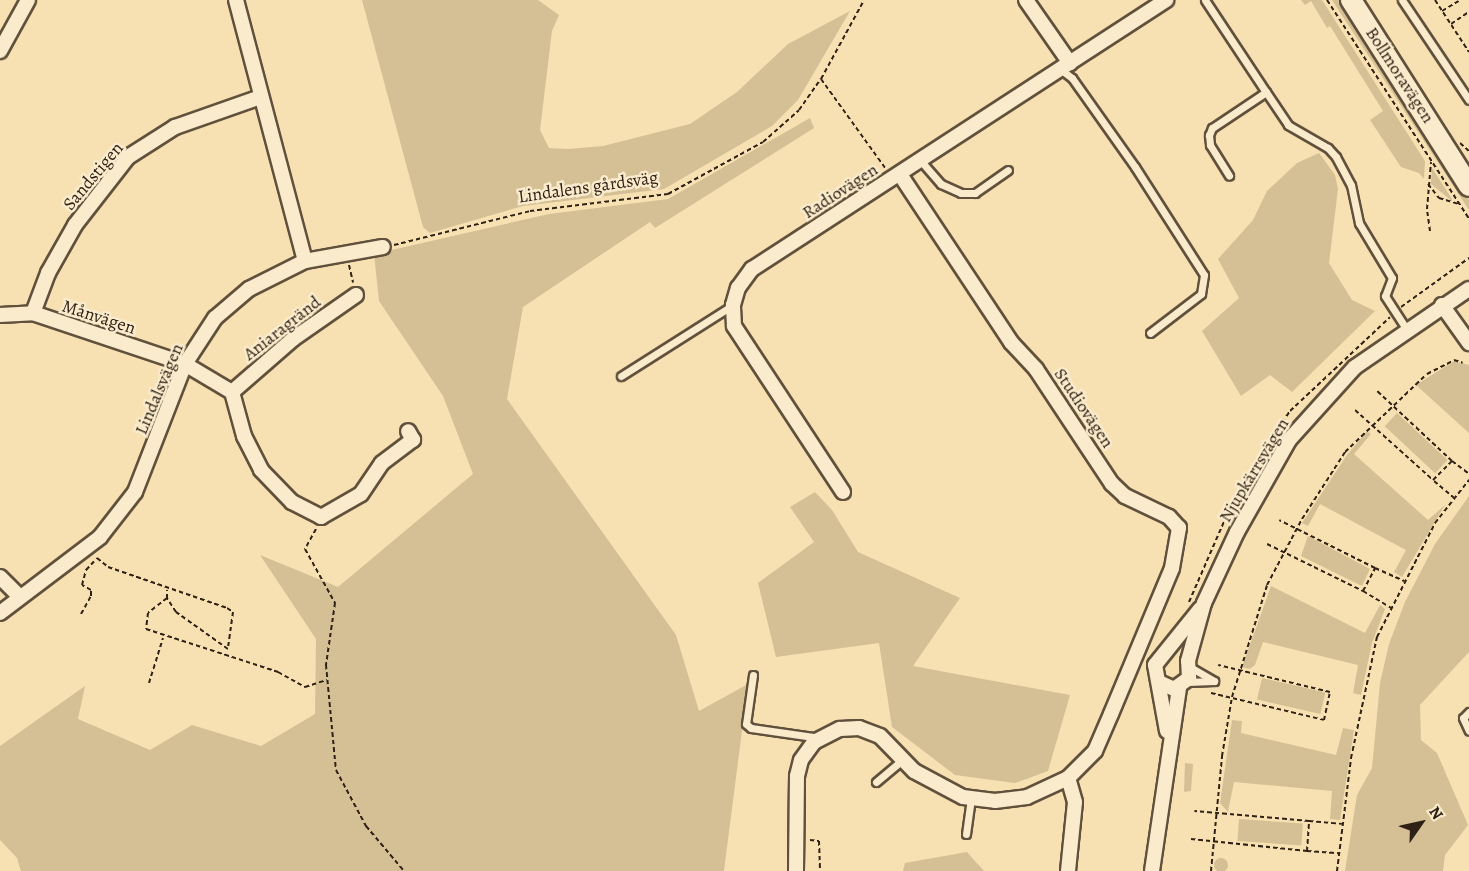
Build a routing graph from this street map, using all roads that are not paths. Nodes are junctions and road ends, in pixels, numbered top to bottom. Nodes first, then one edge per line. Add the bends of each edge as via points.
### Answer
1 (28, 0) edge
2 (236, 0) edge
3 (1026, 0) edge
4 (1166, 0) edge
5 (1205, 0) edge
6 (1351, 0) edge
7 (1402, 0) edge
8 (0, 51) edge
9 (1065, 66) junction
10 (1266, 92) junction
11 (260, 97) junction
12 (1469, 100) edge
13 (1449, 151) junction
14 (920, 160) junction
15 (1008, 170) dead end
16 (900, 174) junction
17 (1229, 176) dead end
18 (1469, 177) edge
19 (1469, 186) edge
20 (383, 247) road end
21 (305, 261) junction
22 (1469, 280) edge
23 (1469, 290) edge
24 (356, 295) road end
25 (732, 305) junction
26 (1442, 305) junction
27 (33, 313) junction
28 (0, 315) edge
29 (1406, 328) junction
30 (1150, 333) dead end
31 (1469, 343) edge
32 (185, 364) junction
33 (621, 376) dead end
34 (232, 393) junction
35 (411, 436) dead end
36 (843, 492) dead end
37 (0, 577) edge
38 (20, 597) junction
39 (1204, 603) junction
40 (4, 615) edge
41 (1165, 655) junction
42 (1135, 657) junction
43 (1189, 664) junction
44 (753, 675) dead end
45 (1157, 677) junction
46 (1183, 685) junction
47 (1469, 712) edge
48 (1469, 731) edge
49 (820, 738) junction
50 (1169, 739) junction
51 (903, 759) junction
52 (1068, 778) junction
53 (876, 782) dead end
54 (971, 798) junction
55 (966, 834) dead end
56 (796, 871) edge
57 (1068, 871) edge
58 (1152, 871) edge

1 - 8 street
2 - 11 street
3 - 9 street
4 - 9 street, Radiovägen
5 - 10 lane
6 - 13 street, Bollmoravägen
7 - 12 lane
9 - 14 street, Radiovägen
9 - 30 lane via 1204,275 1201,294
10 - 17 lane via 1212,128 1210,145
10 - 29 lane via 1288,125 1328,148 1336,158 1351,185 1359,223 1392,278 1385,296
11 - 21 street
11 - 27 street, Sandstigen via 175,127 128,157 75,225 48,273
13 - 18 street, Bollmoravägen
13 - 19 street, Bollmoravägen
14 - 15 lane via 941,184 961,193 975,193
14 - 16 street, Radiovägen
16 - 25 street, Radiovägen via 752,269
16 - 42 street, Studiovägen via 1011,342 1036,369 1112,484 1125,496 1169,517 1179,528 1172,568
20 - 21 street
21 - 32 street, Lindalsvägen via 249,289 215,318
22 - 26 street, Njupkärrsvägen
23 - 26 street, Njupkärrsvägen
24 - 34 street, Aniaragränd via 293,339
25 - 33 lane
25 - 36 street via 734,326
26 - 29 street, Njupkärrsvägen
26 - 31 street
27 - 28 street, Månvägen
27 - 32 street, Månvägen
29 - 39 street, Njupkärrsvägen via 1355,367 1289,440 1237,532
32 - 34 street
32 - 38 street, Lindalsvägen via 135,492 100,537
34 - 35 street via 244,436 261,470 292,502 321,517 362,494 382,463
37 - 38 street
38 - 40 street, Lindalsvägen
39 - 41 street, Njupkärrsvägen
39 - 43 street, Njupkärrsvägen
41 - 42 street
41 - 43 street via 1179,654
41 - 45 street, Njupkärrsvägen
42 - 45 street
42 - 52 street, Studiovägen via 1095,751
43 - 46 street, Njupkärrsvägen
43 - 46 lane via 1214,681
44 - 49 lane via 746,724 751,728
45 - 46 street
45 - 50 street, Njupkärrsvägen
46 - 50 street, Njupkärrsvägen
47 - 48 lane via 1463,718
49 - 51 street, Studiovägen via 840,729 859,728 880,736
49 - 56 street via 807,750 797,776
50 - 58 street, Njupkärrsvägen
51 - 53 lane
51 - 54 street, Studiovägen via 938,787
52 - 54 street, Studiovägen via 1028,797
52 - 57 street via 1073,789 1075,819
54 - 55 lane

